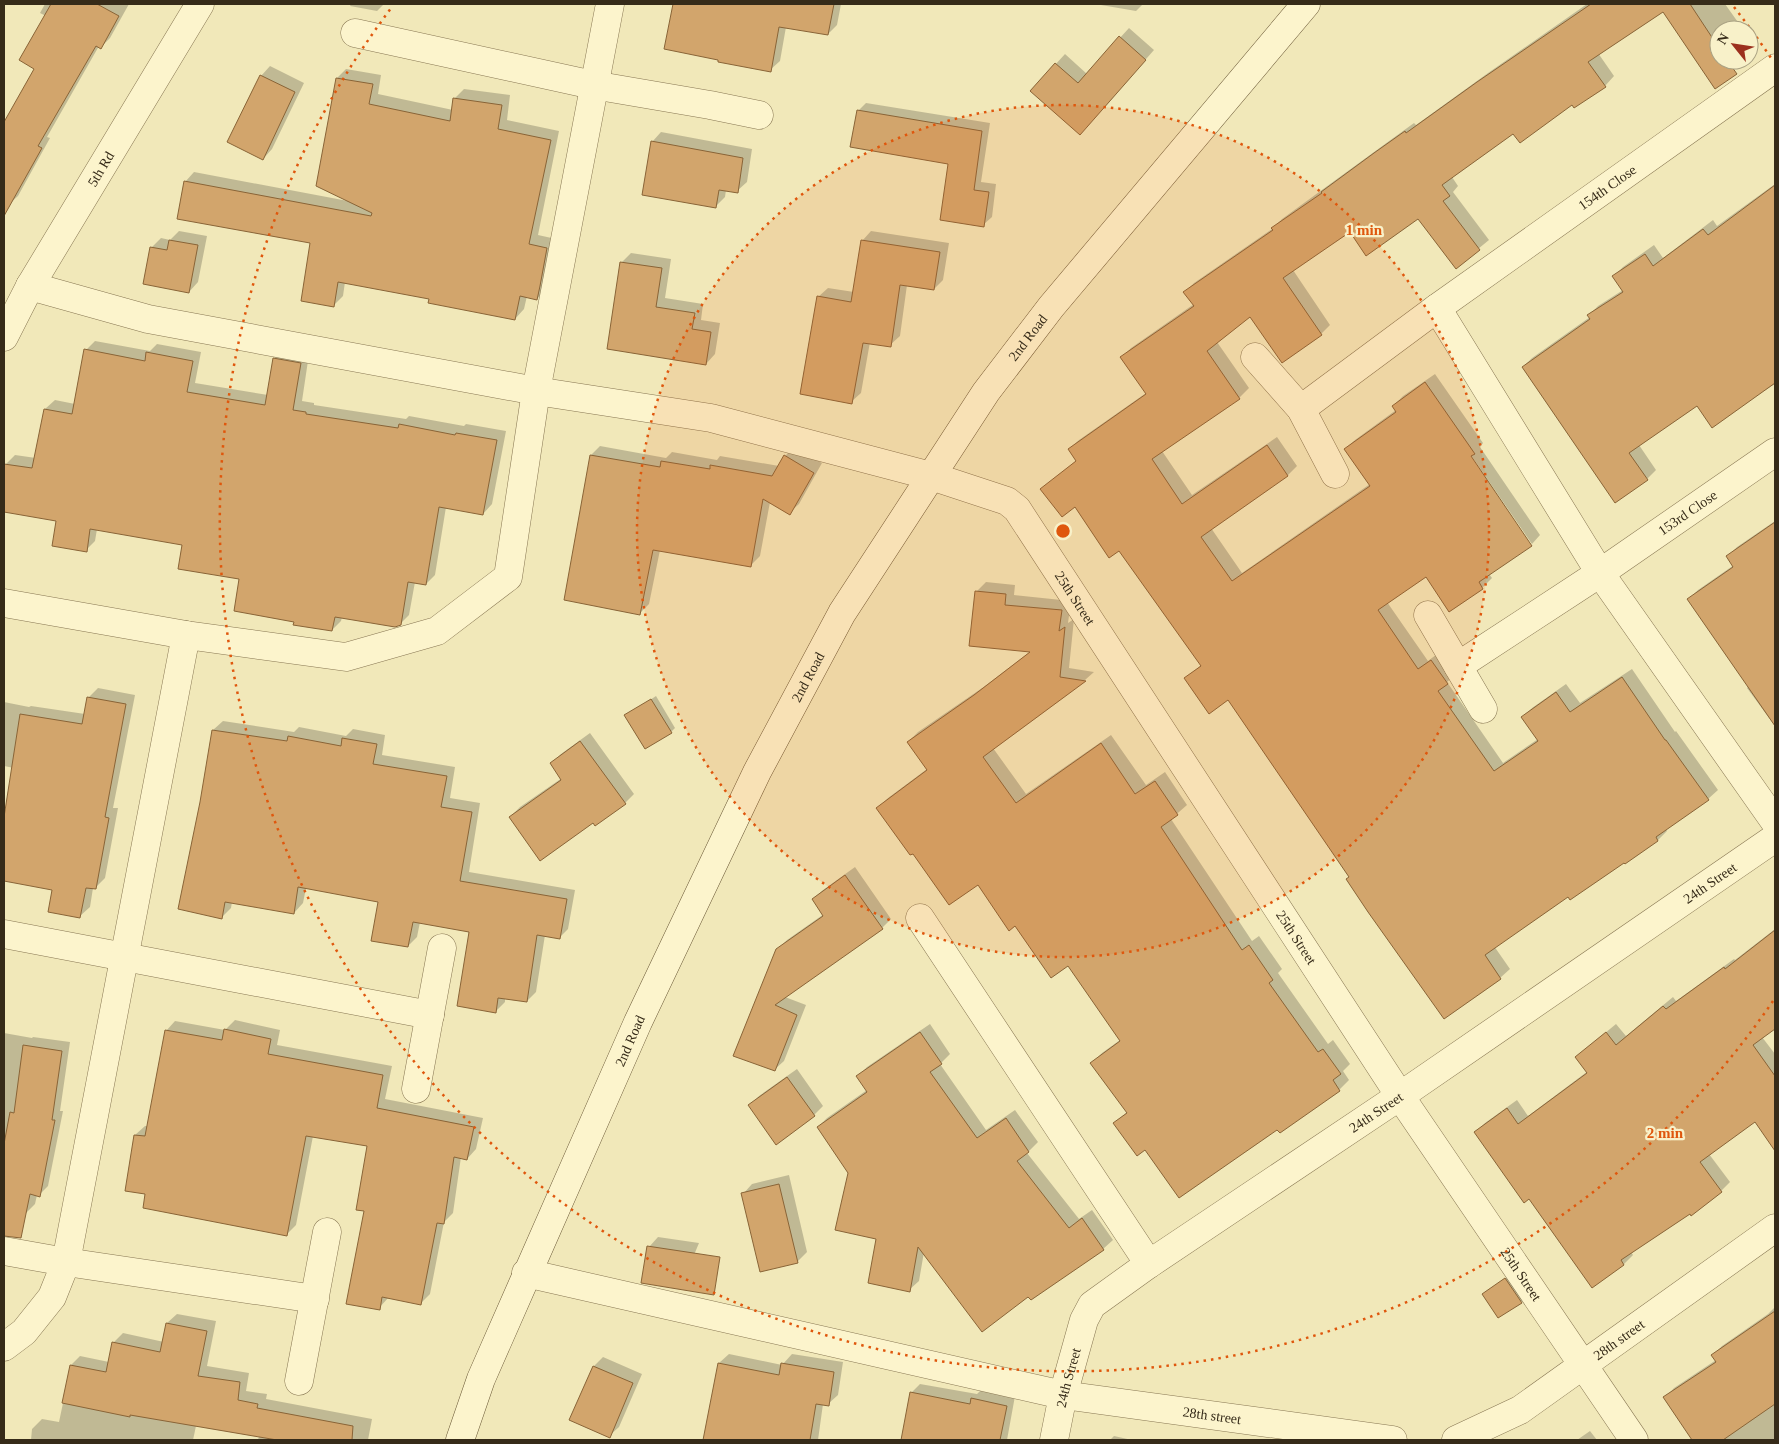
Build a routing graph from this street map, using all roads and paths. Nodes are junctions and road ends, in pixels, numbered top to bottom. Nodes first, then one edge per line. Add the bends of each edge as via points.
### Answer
1 (200, 4) edge
2 (610, 4) edge
3 (1306, 4) edge
4 (355, 33) dead end
5 (1775, 68) edge
6 (593, 85) junction
7 (759, 115) dead end
8 (30, 286) junction
9 (1437, 308) junction
10 (4, 337) edge
11 (1255, 357) dead end
12 (536, 391) junction
13 (1301, 409) junction
14 (1775, 452) edge
15 (1335, 474) dead end
16 (931, 476) junction
17 (1600, 573) junction
18 (4, 603) edge
19 (1428, 615) dead end
20 (186, 635) junction
21 (1458, 666) junction
22 (1483, 709) dead end
23 (1775, 822) edge
24 (1775, 838) edge
25 (920, 918) dead end
26 (4, 934) edge
27 (442, 948) dead end
28 (125, 958) junction
29 (430, 1015) junction
30 (416, 1090) dead end
31 (1400, 1096) junction
32 (1775, 1228) edge
33 (327, 1232) dead end
34 (4, 1251) edge
35 (66, 1262) junction
36 (1149, 1264) junction
37 (526, 1273) junction
38 (314, 1299) junction
39 (4, 1347) edge
40 (1582, 1365) junction
41 (299, 1380) dead end
42 (1063, 1395) junction
43 (460, 1440) edge
44 (1054, 1440) edge
45 (1393, 1440) edge
46 (1456, 1440) edge
47 (1634, 1440) edge

1 - 8 street, 5th Rd
2 - 6 street
3 - 16 street, 2nd Road via 1051,307 986,392
4 - 6 street
5 - 9 street, 154th Close
6 - 7 street
6 - 12 street
8 - 10 street, 5th Rd
8 - 12 street, 25th Street via 148,319
9 - 13 street, 154th Close
9 - 17 street
11 - 13 street
12 - 16 street, 25th Street via 712,418
12 - 20 street via 508,577 437,631 346,657
13 - 15 street
14 - 17 street, 153rd Close
16 - 31 street, 25th Street via 1002,499 1017,510
16 - 37 street, 2nd Road via 842,614 756,772 638,1022
17 - 21 street, 153rd Close
17 - 23 street
18 - 20 street
19 - 21 street
20 - 28 street
21 - 22 street
24 - 31 street, 24th Street
25 - 36 street
26 - 28 street
27 - 29 street
28 - 29 street
28 - 35 street
29 - 30 street
31 - 36 street, 24th Street
31 - 40 street, 25th Street
32 - 40 street, 28th street
33 - 38 street
34 - 35 street
35 - 38 street
35 - 39 street via 52,1297 24,1332
36 - 42 street, 24th Street via 1092,1305 1084,1320
37 - 42 street, 28th street
37 - 43 street, 2nd Road via 481,1379
38 - 41 street
40 - 46 street, 28th street via 1520,1410
40 - 47 street, 25th Street
42 - 44 street, 24th Street
42 - 45 street, 28th street

